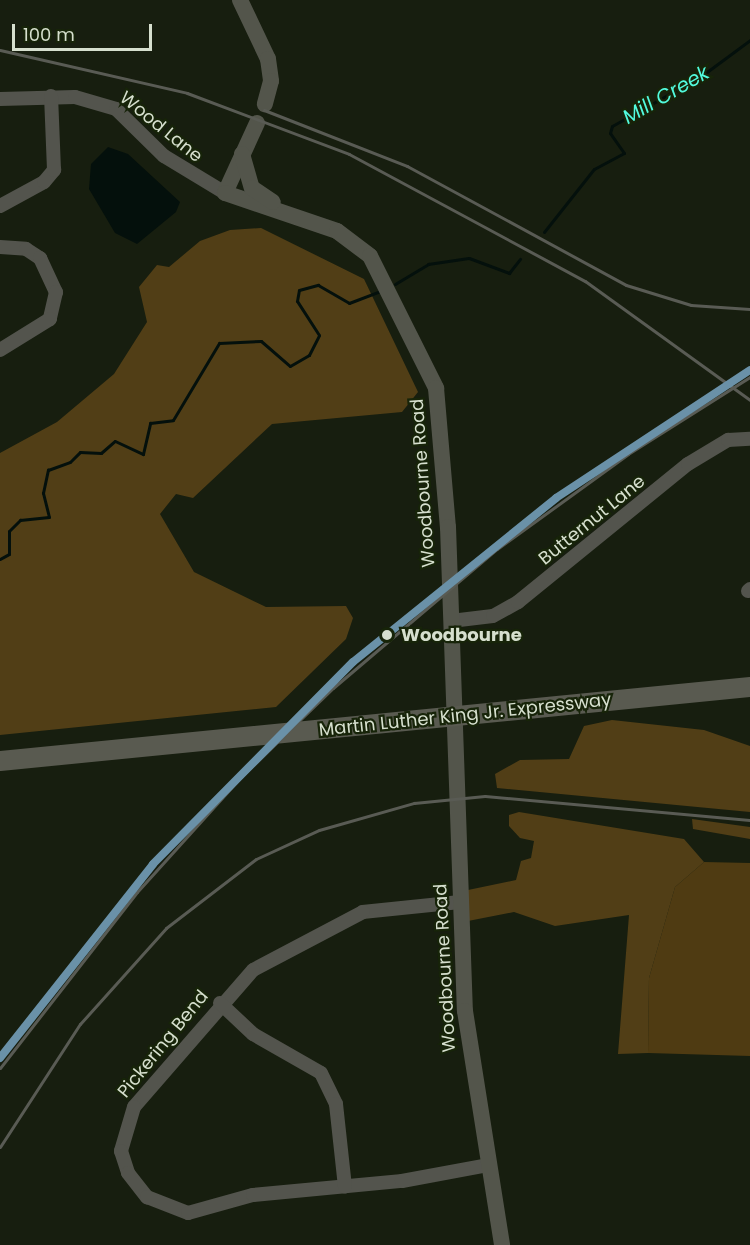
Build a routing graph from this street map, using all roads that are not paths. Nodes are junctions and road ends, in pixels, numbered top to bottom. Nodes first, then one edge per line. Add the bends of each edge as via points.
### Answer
1 (240, 0) edge
2 (51, 96) junction
3 (0, 99) edge
4 (265, 105) dead end
5 (256, 123) dead end
6 (242, 154) junction
7 (225, 193) junction
8 (0, 206) edge
9 (300, 218) junction
10 (0, 247) edge
11 (0, 350) edge
12 (750, 440) edge
13 (451, 621) junction
14 (750, 675) edge
15 (750, 687) edge
16 (454, 710) junction
17 (229, 732) junction
18 (0, 749) edge
19 (0, 761) edge
20 (460, 902) junction
21 (220, 1004) junction
22 (488, 1165) junction
23 (345, 1187) junction
24 (502, 1245) edge

1 - 4 main road via 268,59 271,81
2 - 3 street, Wood Lane
2 - 7 street, Wood Lane via 75,97 116,109 164,156
2 - 8 street via 54,170 44,182
5 - 6 main road
6 - 7 main road
6 - 9 main road via 252,188
7 - 9 main road, Woodbourne Road
9 - 13 main road, Woodbourne Road via 337,231 370,256 431,373 442,434
10 - 11 street via 26,249 40,258 56,292 50,319
12 - 13 street, Butternut Lane via 728,440 688,464 518,602 494,616
13 - 20 main road, Woodbourne Road
14 - 16 highway, Martin Luther King Jr. Expressway
15 - 16 highway, Martin Luther King Jr. Expressway
16 - 17 highway, Martin Luther King Jr. Expressway
17 - 18 highway, Martin Luther King Jr. Expressway
17 - 19 highway, Martin Luther King Jr. Expressway
20 - 21 street, Pickering Bend via 380,907 349,917 261,964
20 - 22 main road, Woodbourne Road via 467,1042
21 - 23 street via 253,1034 309,1062 325,1079 336,1104
21 - 23 street, Pickering Bend via 129,1115 122,1151 132,1179 156,1204 188,1213 253,1195
22 - 23 street, Pickering Bend
22 - 24 main road, Woodbourne Road

